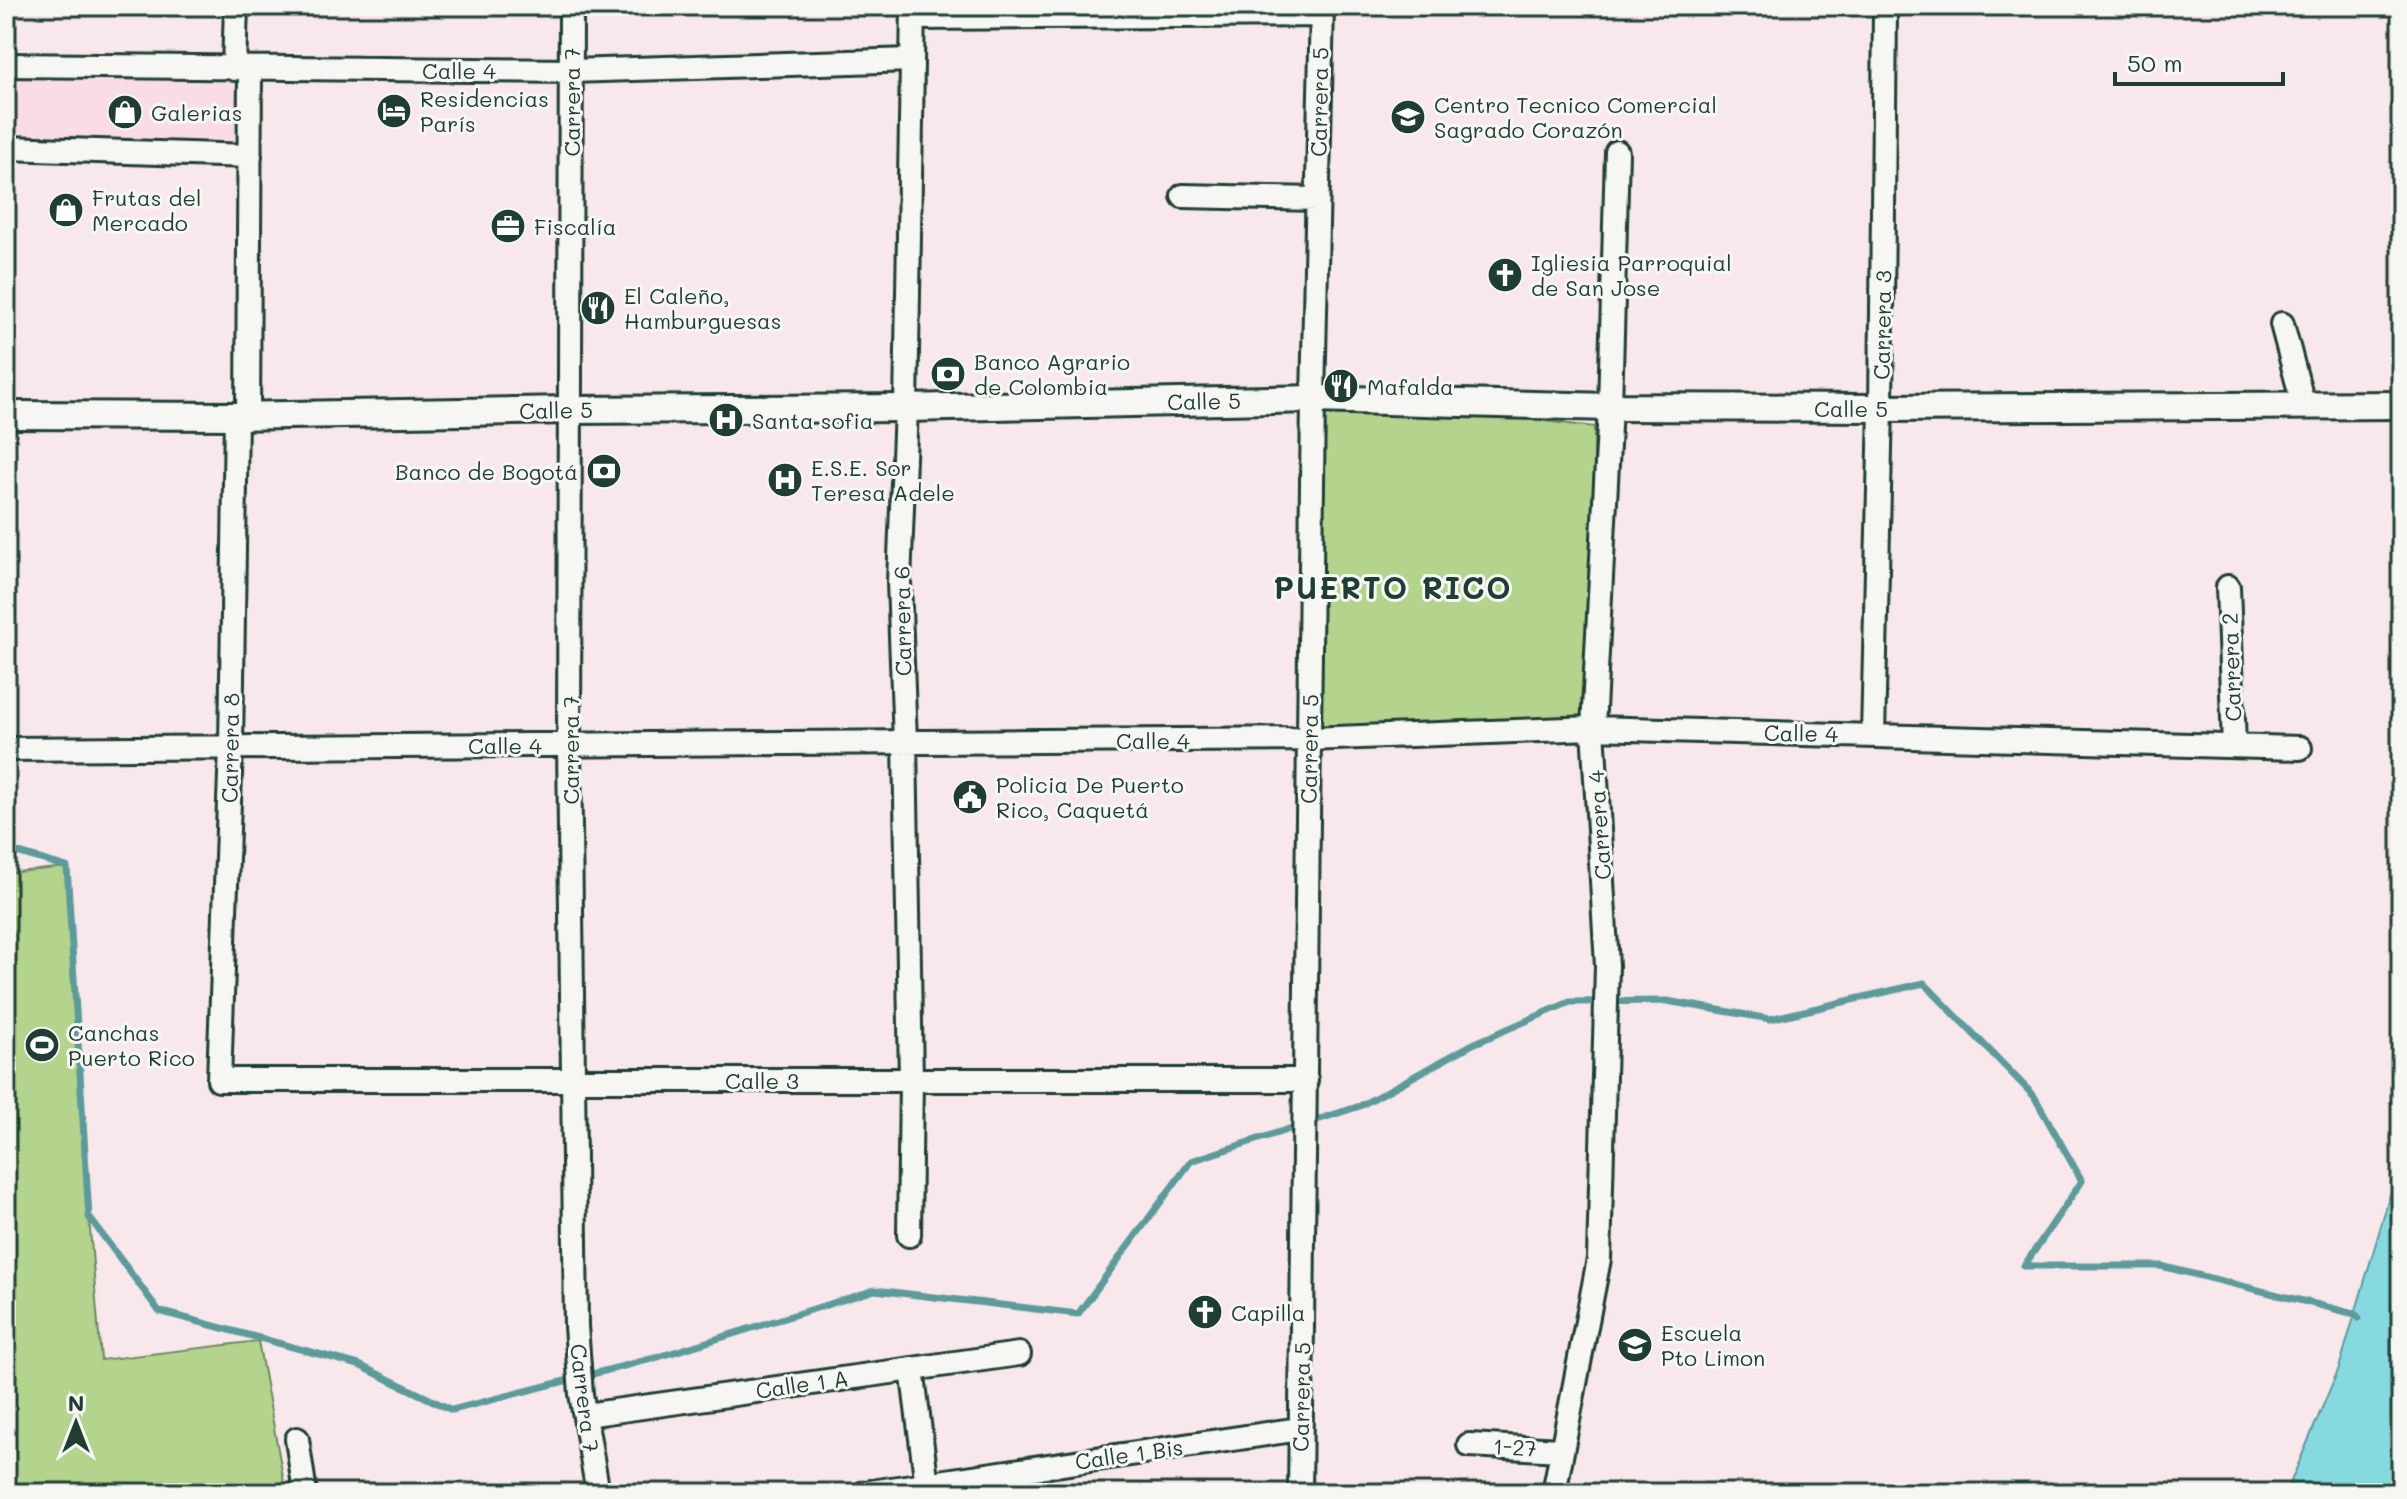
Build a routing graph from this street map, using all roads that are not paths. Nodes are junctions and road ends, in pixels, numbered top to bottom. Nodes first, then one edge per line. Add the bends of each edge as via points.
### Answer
1 (236, 6) edge
2 (571, 6) edge
3 (1322, 10) edge
4 (1885, 11) dead end
5 (913, 12) edge
6 (912, 60) junction
7 (6, 65) edge
8 (242, 69) junction
9 (571, 71) junction
10 (6, 148) edge
11 (1617, 152) dead end
12 (250, 156) junction
13 (1183, 196) dead end
14 (1317, 199) junction
15 (2282, 324) dead end
16 (1313, 399) junction
17 (2401, 405) edge
18 (1610, 407) junction
19 (2304, 407) junction
20 (906, 408) junction
21 (1881, 408) junction
22 (571, 410) junction
23 (6, 415) edge
24 (242, 416) junction
25 (2228, 587) dead end
26 (1593, 728) junction
27 (1873, 735) junction
28 (1309, 739) junction
29 (905, 742) junction
30 (569, 745) junction
31 (231, 746) junction
32 (2234, 746) junction
33 (2300, 748) dead end
34 (6, 749) edge
35 (219, 1080) joint
36 (574, 1080) junction
37 (911, 1080) junction
38 (1306, 1080) junction
39 (909, 1235) dead end
40 (1019, 1354) dead end
41 (912, 1369) junction
42 (583, 1405) junction
43 (1300, 1429) junction
44 (297, 1439) dead end
45 (1469, 1445) dead end
46 (1561, 1450) junction
47 (928, 1488) edge
48 (305, 1493) edge
49 (598, 1493) edge
50 (864, 1493) edge
51 (1300, 1493) edge
52 (1554, 1493) edge

1 - 8 street, Carrera 8
2 - 9 street, Carrera 7
3 - 5 street
3 - 14 street, Carrera 5
4 - 21 street, Carrera 3
5 - 6 street, Carrera 6
6 - 9 street, Calle 4
6 - 20 street, Carrera 6
7 - 8 street, Calle 4
8 - 9 street, Calle 4
8 - 12 street, Carrera 8
9 - 22 street, Carrera 7
10 - 12 street
11 - 18 street, Carrera 4
12 - 24 street, Carrera 8
13 - 14 street
14 - 16 street, Carrera 5
15 - 19 street
16 - 18 street, Calle 5
16 - 20 street, Calle 5
16 - 28 street, Carrera 5
17 - 19 street, Calle 5
18 - 21 street, Calle 5
18 - 26 street, Carrera 4
19 - 21 street, Calle 5
20 - 22 street, Calle 5
20 - 29 street, Carrera 6 via 899,582
21 - 27 street, Carrera 3
22 - 24 street, Calle 5
22 - 30 street, Carrera 7
23 - 24 street, Calle 5
24 - 31 street, Carrera 8
25 - 32 street, Carrera 2
26 - 27 street, Calle 4
26 - 28 street, Calle 4
26 - 46 street, Carrera 4 via 1607,966 1599,1259
27 - 32 street, Calle 4
28 - 29 street, Calle 4
28 - 38 street, Carrera 5
29 - 30 street, Calle 4
29 - 37 street, Carrera 6
30 - 31 street, Calle 4
30 - 36 street, Carrera 7
31 - 34 street, Calle 4
31 - 35 street, Carrera 8
32 - 33 street, Calle 4
35 - 36 street, Calle 3
36 - 37 street, Calle 3
36 - 42 street, Carrera 7 via 576,1326
37 - 38 street, Calle 3
37 - 39 street, Carrera 6
38 - 43 street, Carrera 5
40 - 41 street, Calle 1 A
41 - 42 street, Calle 1 A
41 - 47 street
42 - 49 street, Carrera 7
43 - 47 street, Calle 1 Bis
43 - 51 street, Carrera 5
44 - 48 street
45 - 46 street, 1-27
46 - 52 street, Carrera 4
47 - 50 street, Calle 1 Bis

